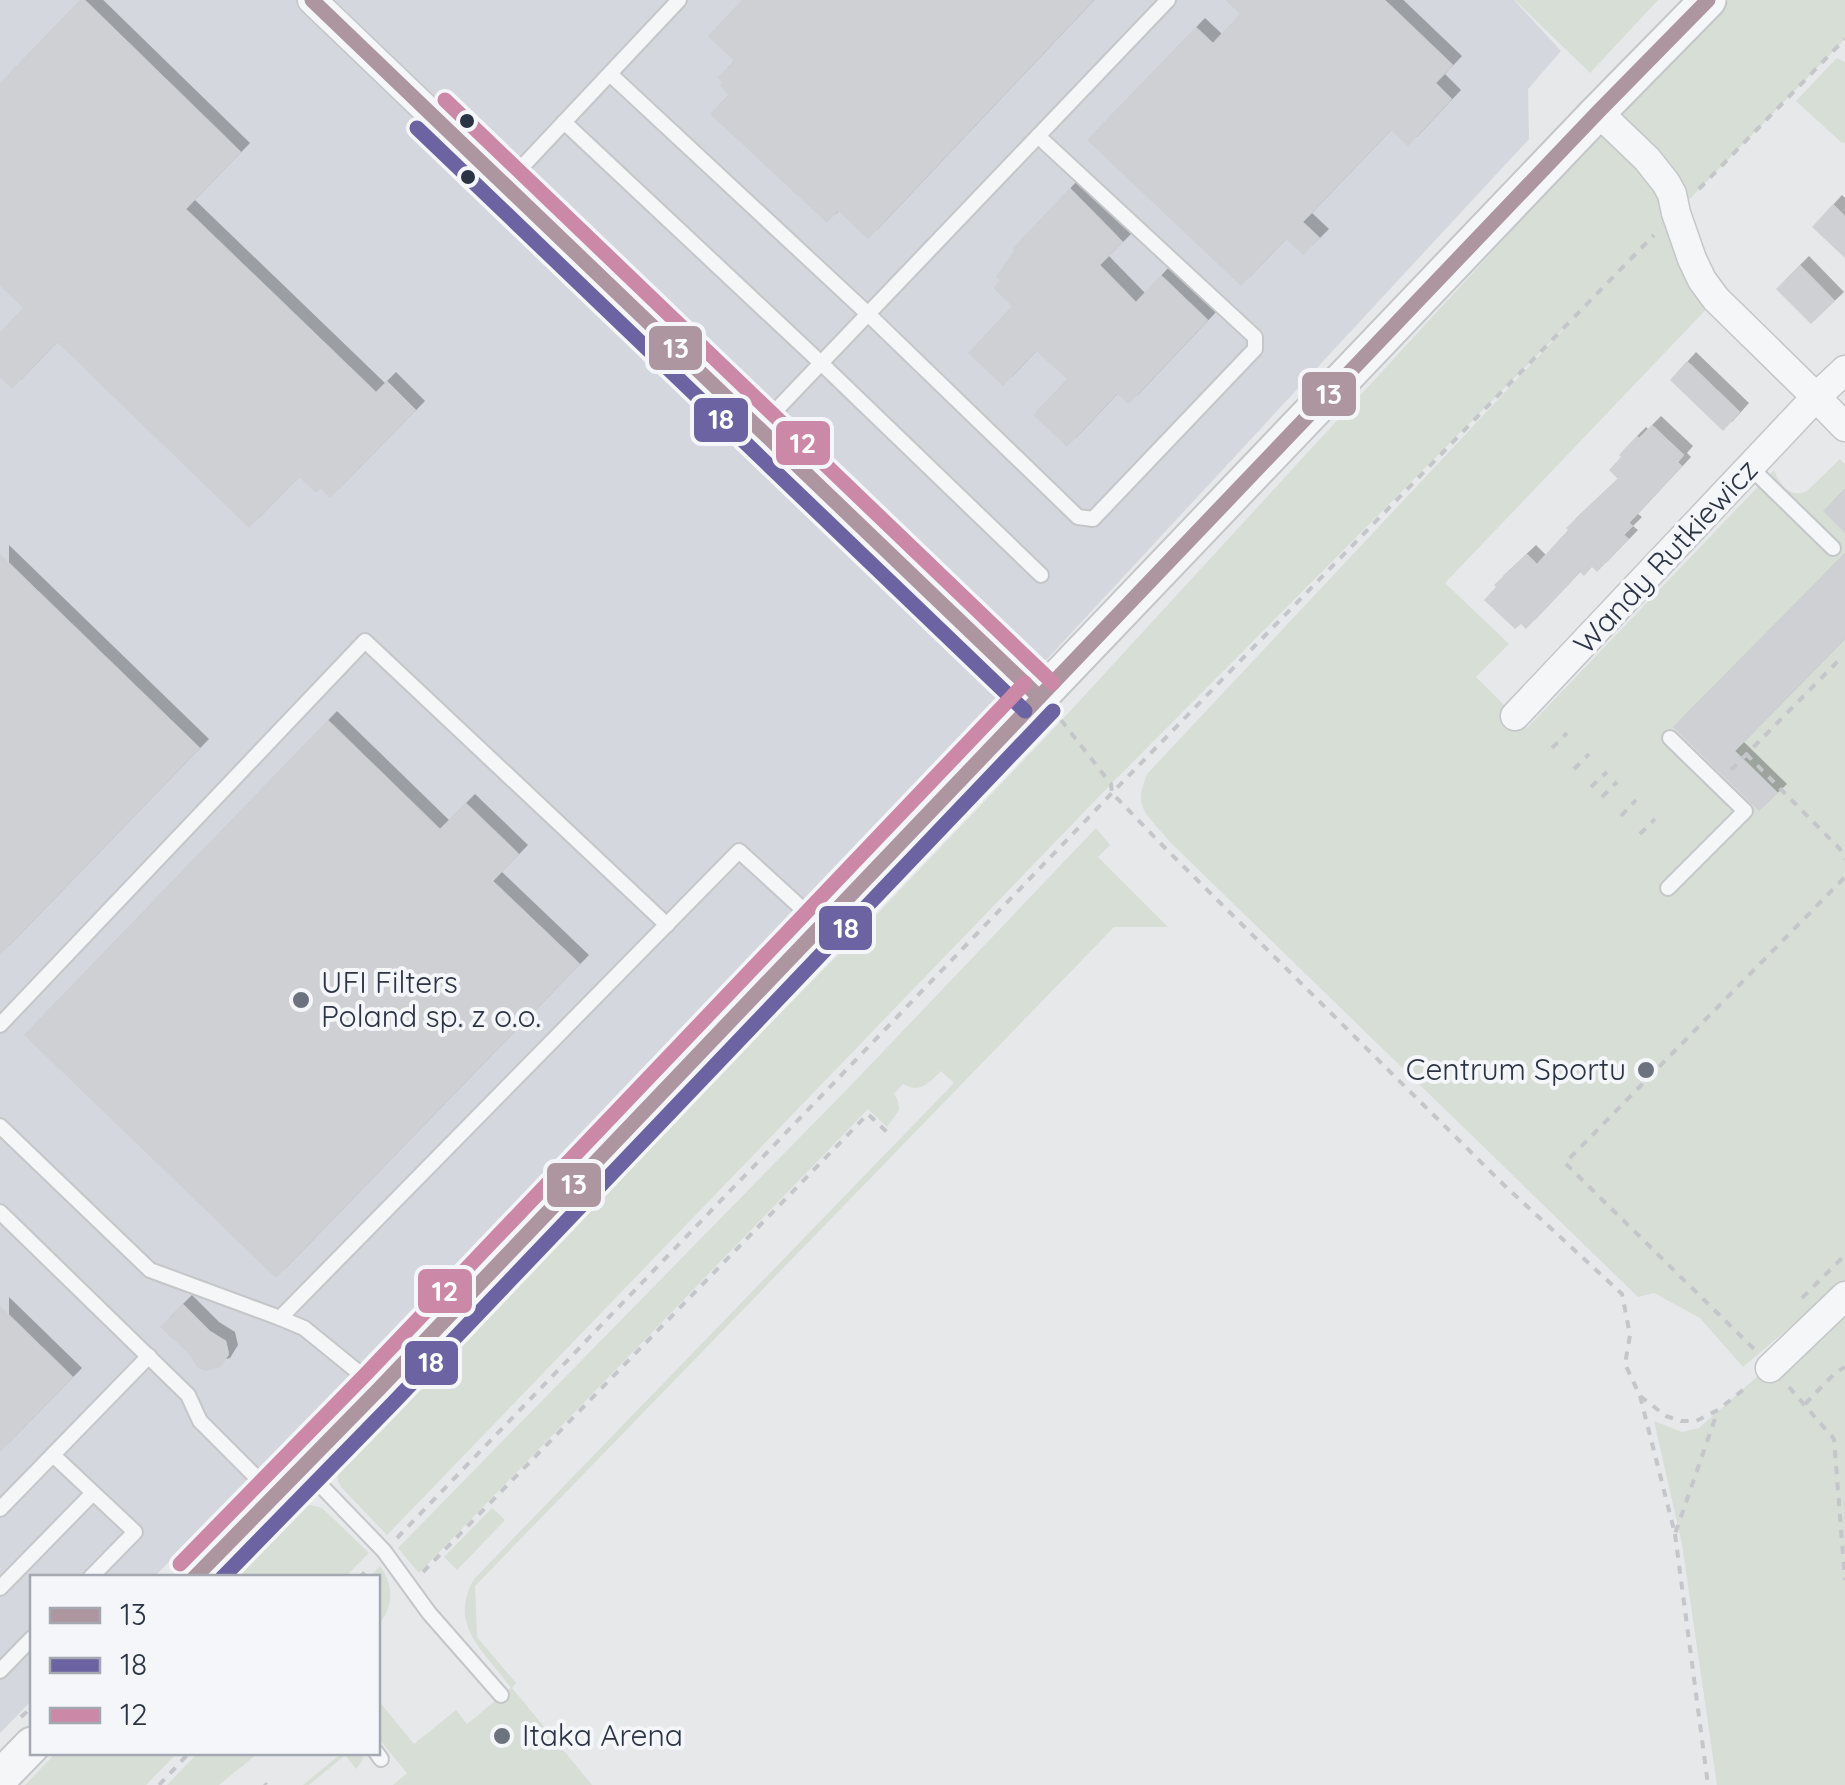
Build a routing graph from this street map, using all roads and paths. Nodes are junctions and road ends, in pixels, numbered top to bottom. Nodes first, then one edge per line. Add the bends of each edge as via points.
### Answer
1 (312, 0) edge
2 (679, 0) edge
3 (1168, 0) edge
4 (1708, 0) edge
5 (1845, 39) edge
6 (610, 74) junction
7 (1598, 112) junction
8 (564, 122) junction
9 (1038, 136) junction
10 (505, 184) junction
11 (1676, 213) junction
12 (868, 314) junction
13 (820, 364) junction
14 (1845, 370) edge
15 (1816, 398) junction
16 (1845, 427) edge
17 (759, 428) junction
18 (1750, 467) junction
19 (1833, 548) dead end
20 (1041, 575) dead end
21 (1839, 660) dead end
22 (1039, 697) junction
23 (1515, 716) dead end
24 (1567, 733) dead end
25 (1670, 738) dead end
26 (1552, 748) dead end
27 (1589, 754) dead end
28 (1746, 754) junction
29 (1574, 769) dead end
30 (1606, 772) dead end
31 (1617, 782) dead end
32 (1717, 784) junction
33 (1591, 787) dead end
34 (1112, 793) junction
35 (1602, 797) dead end
36 (1636, 800) dead end
37 (1621, 816) dead end
38 (1655, 819) dead end
39 (1640, 834) dead end
40 (1845, 859) edge
41 (1845, 877) edge
42 (1668, 888) dead end
43 (667, 925) junction
44 (820, 926) junction
45 (0, 1025) edge
46 (0, 1126) edge
47 (891, 1136) dead end
48 (0, 1212) edge
49 (1845, 1296) edge
50 (280, 1318) junction
51 (149, 1356) junction
52 (1845, 1367) edge
53 (1770, 1368) junction
54 (379, 1389) junction
55 (1640, 1396) junction
56 (1804, 1404) junction
57 (1718, 1410) junction
58 (52, 1455) junction
59 (302, 1466) junction
60 (93, 1493) junction
61 (274, 1495) junction
62 (0, 1509) edge
63 (1675, 1534) junction
64 (384, 1551) junction
65 (210, 1572) edge
66 (93, 1575) edge
67 (362, 1575) edge
68 (1845, 1580) edge
69 (409, 1586) junction
70 (0, 1588) edge
71 (30, 1640) edge
72 (0, 1671) edge
73 (501, 1695) dead end
74 (30, 1747) edge
75 (187, 1755) edge
76 (0, 1778) edge
77 (159, 1785) edge
78 (1708, 1785) edge

1 - 10 street
2 - 6 lane
3 - 9 lane
4 - 7 street
5 - 11 path
6 - 8 lane
6 - 12 lane
7 - 11 street via 1656,170
7 - 22 street
8 - 10 lane
8 - 13 lane
9 - 12 lane
9 - 12 lane via 1254,338 1255,349 1107,505 1093,519 1078,518
10 - 17 street
11 - 15 street via 1716,299
11 - 34 path
12 - 13 lane
13 - 17 lane
13 - 20 lane
14 - 15 street, Wandy Rutkiewicz
15 - 16 street
15 - 18 street, Wandy Rutkiewicz
17 - 22 street
18 - 19 lane
18 - 23 street, Wandy Rutkiewicz
21 - 28 path
22 - 34 path
22 - 44 street
24 - 26 path
25 - 32 lane
27 - 29 path
28 - 32 path
28 - 40 path
30 - 33 path
31 - 35 path
32 - 42 lane via 1745,812
34 - 55 path via 1622,1294 1630,1336 1625,1364
34 - 64 path
36 - 37 path
38 - 39 path
41 - 53 path via 1564,1163
43 - 44 lane via 739,851
43 - 45 lane via 365,641
43 - 50 lane
44 - 54 street
46 - 50 lane via 150,1270
47 - 69 path via 868,1114
48 - 51 lane
49 - 53 street
50 - 54 lane via 304,1328
51 - 58 lane
51 - 61 lane via 188,1395 200,1421
52 - 56 path
53 - 56 path
53 - 57 path
54 - 59 street
55 - 57 path via 1680,1421 1696,1422
55 - 63 path
56 - 68 path via 1834,1439
57 - 63 path
58 - 60 lane
58 - 62 lane
59 - 61 street
59 - 64 lane
60 - 66 lane via 135,1532
60 - 70 lane
61 - 65 street
63 - 78 path
64 - 67 path
64 - 69 lane
69 - 73 lane
71 - 72 lane
74 - 76 street
75 - 77 path

